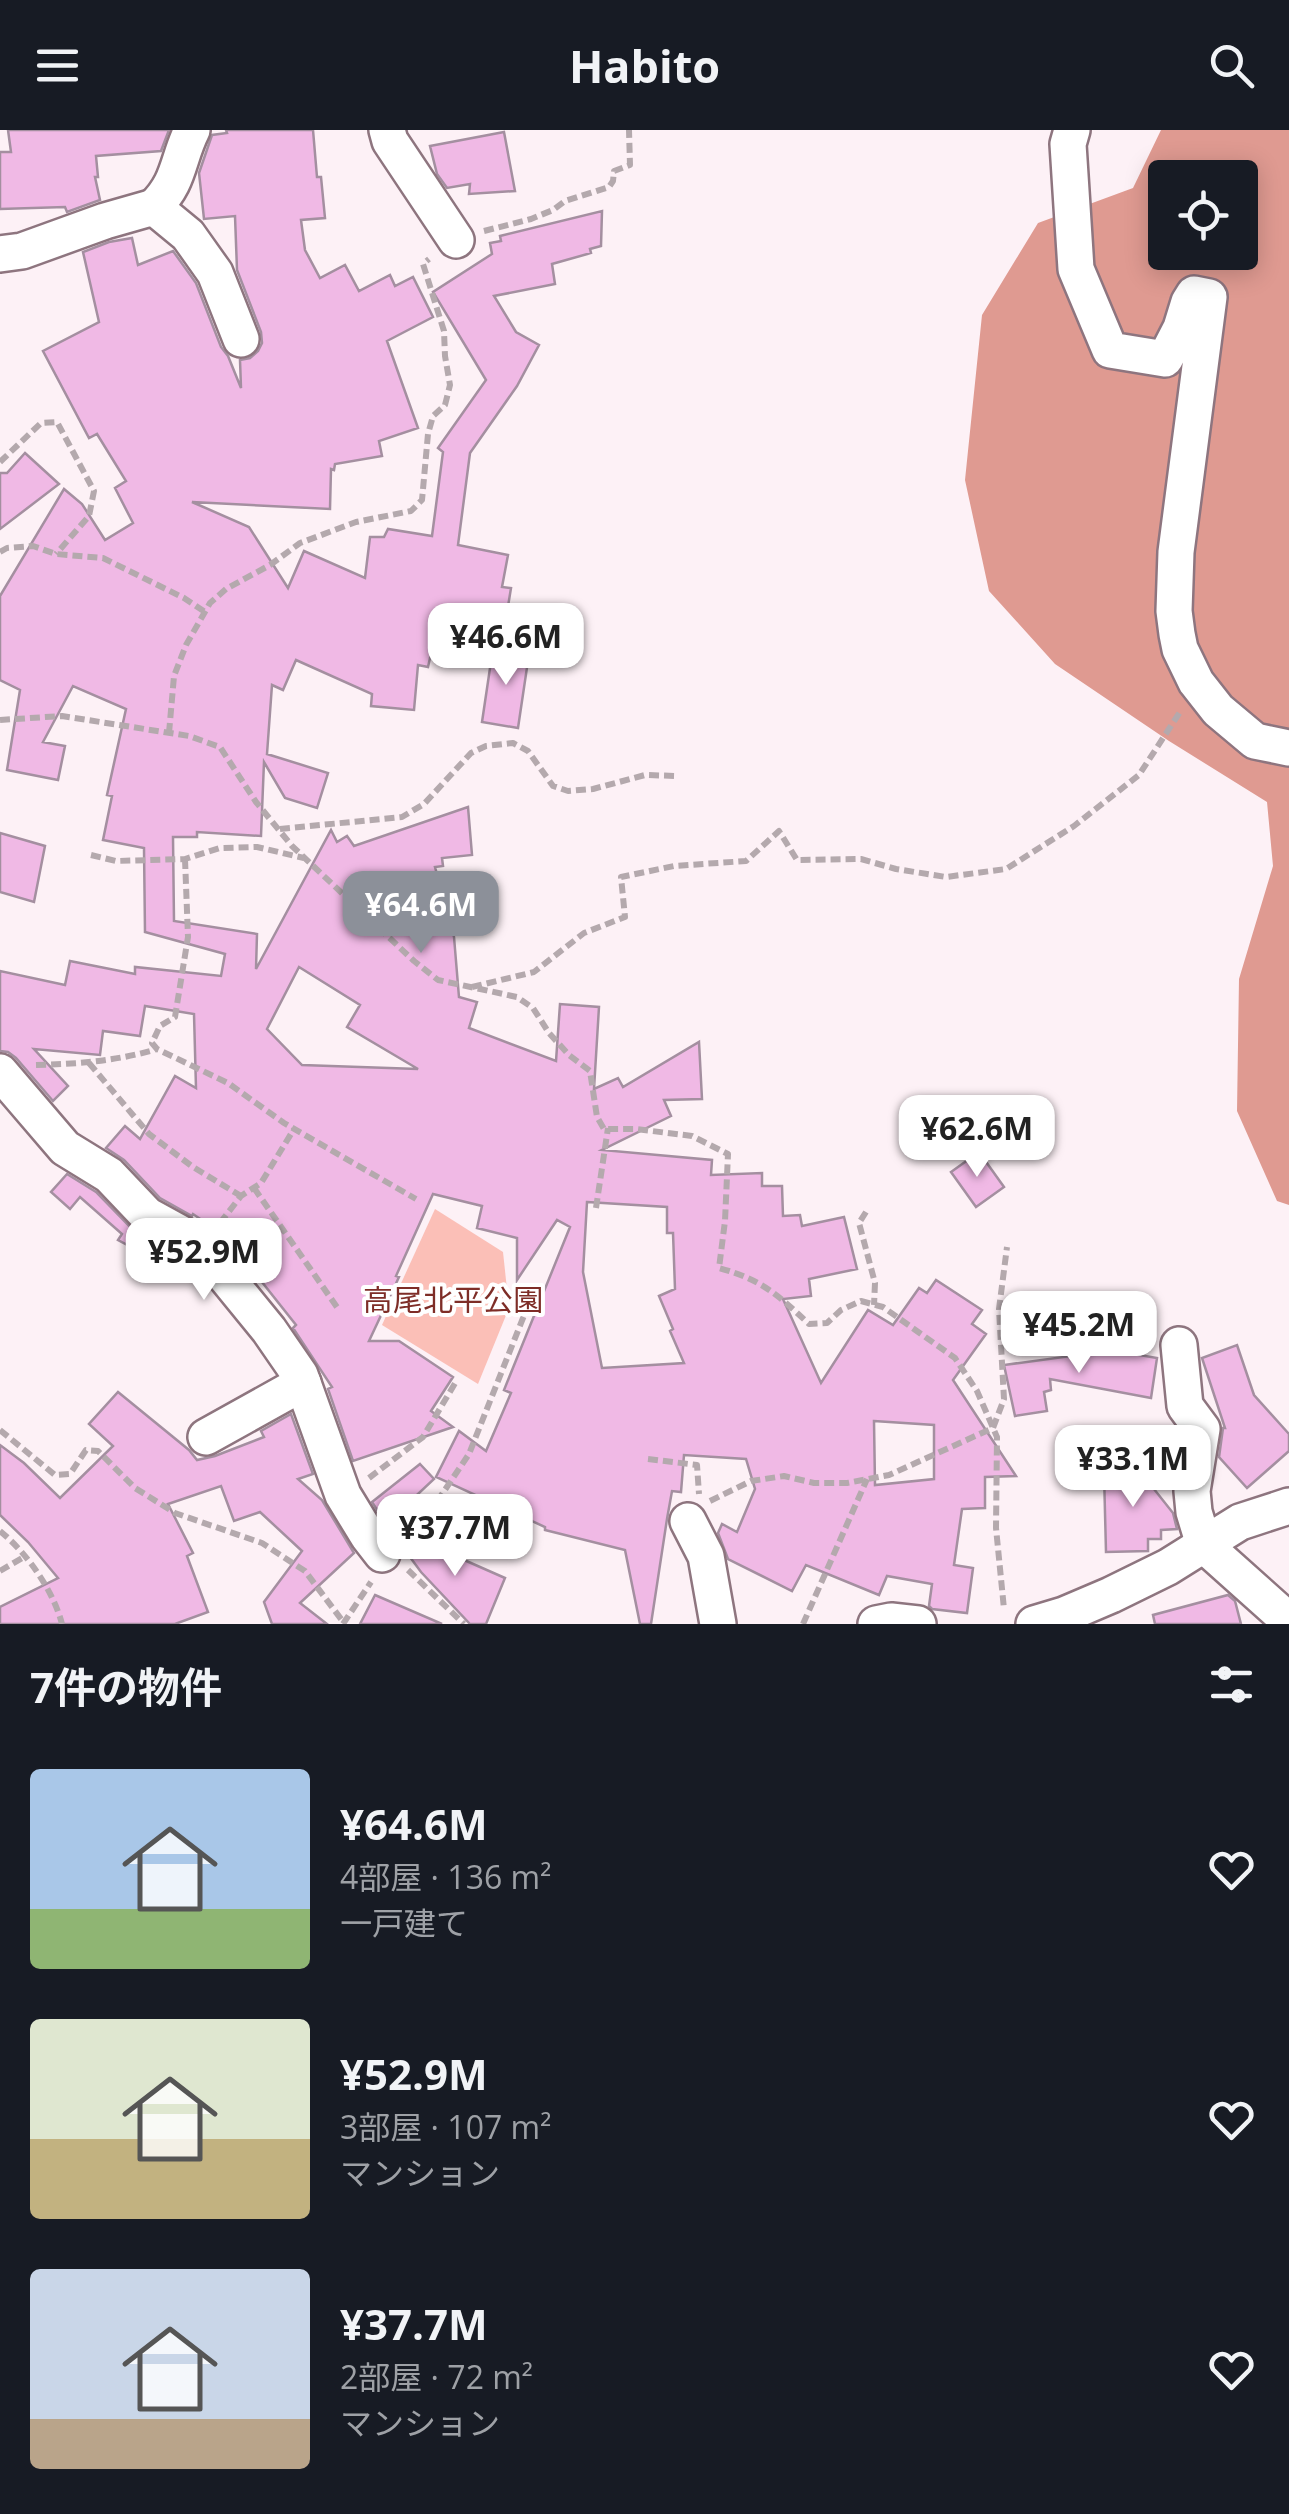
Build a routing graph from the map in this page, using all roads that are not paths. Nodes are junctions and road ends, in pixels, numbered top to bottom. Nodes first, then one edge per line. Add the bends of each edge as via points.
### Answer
1 (192, 130) edge
2 (387, 130) edge
3 (1072, 130) edge
4 (154, 207) junction
5 (456, 240) road end
6 (0, 254) edge
7 (241, 339) dead end
8 (1289, 748) edge
9 (10, 1069) edge
10 (1180, 1345) dead end
11 (303, 1383) junction
12 (206, 1437) dead end
13 (1289, 1506) edge
14 (688, 1521) dead end
15 (1204, 1545) junction
16 (382, 1554) road end
17 (1289, 1621) edge
18 (718, 1624) edge
19 (876, 1624) edge
20 (918, 1624) edge
21 (1034, 1624) edge

1 - 4 street via 168,194
2 - 5 street
3 - 8 street via 1076,268 1110,350 1165,359 1194,294 1208,297 1176,552 1177,634 1196,682 1218,710 1256,741
4 - 6 street
4 - 7 street via 188,235 215,273
9 - 11 street via 64,1148 109,1175 147,1214 198,1243
10 - 15 street via 1185,1406 1202,1430 1192,1491
11 - 12 street
11 - 16 street via 343,1495
13 - 15 street via 1240,1522
14 - 18 street via 706,1556
15 - 17 street
15 - 21 street via 1111,1596
19 - 20 street

